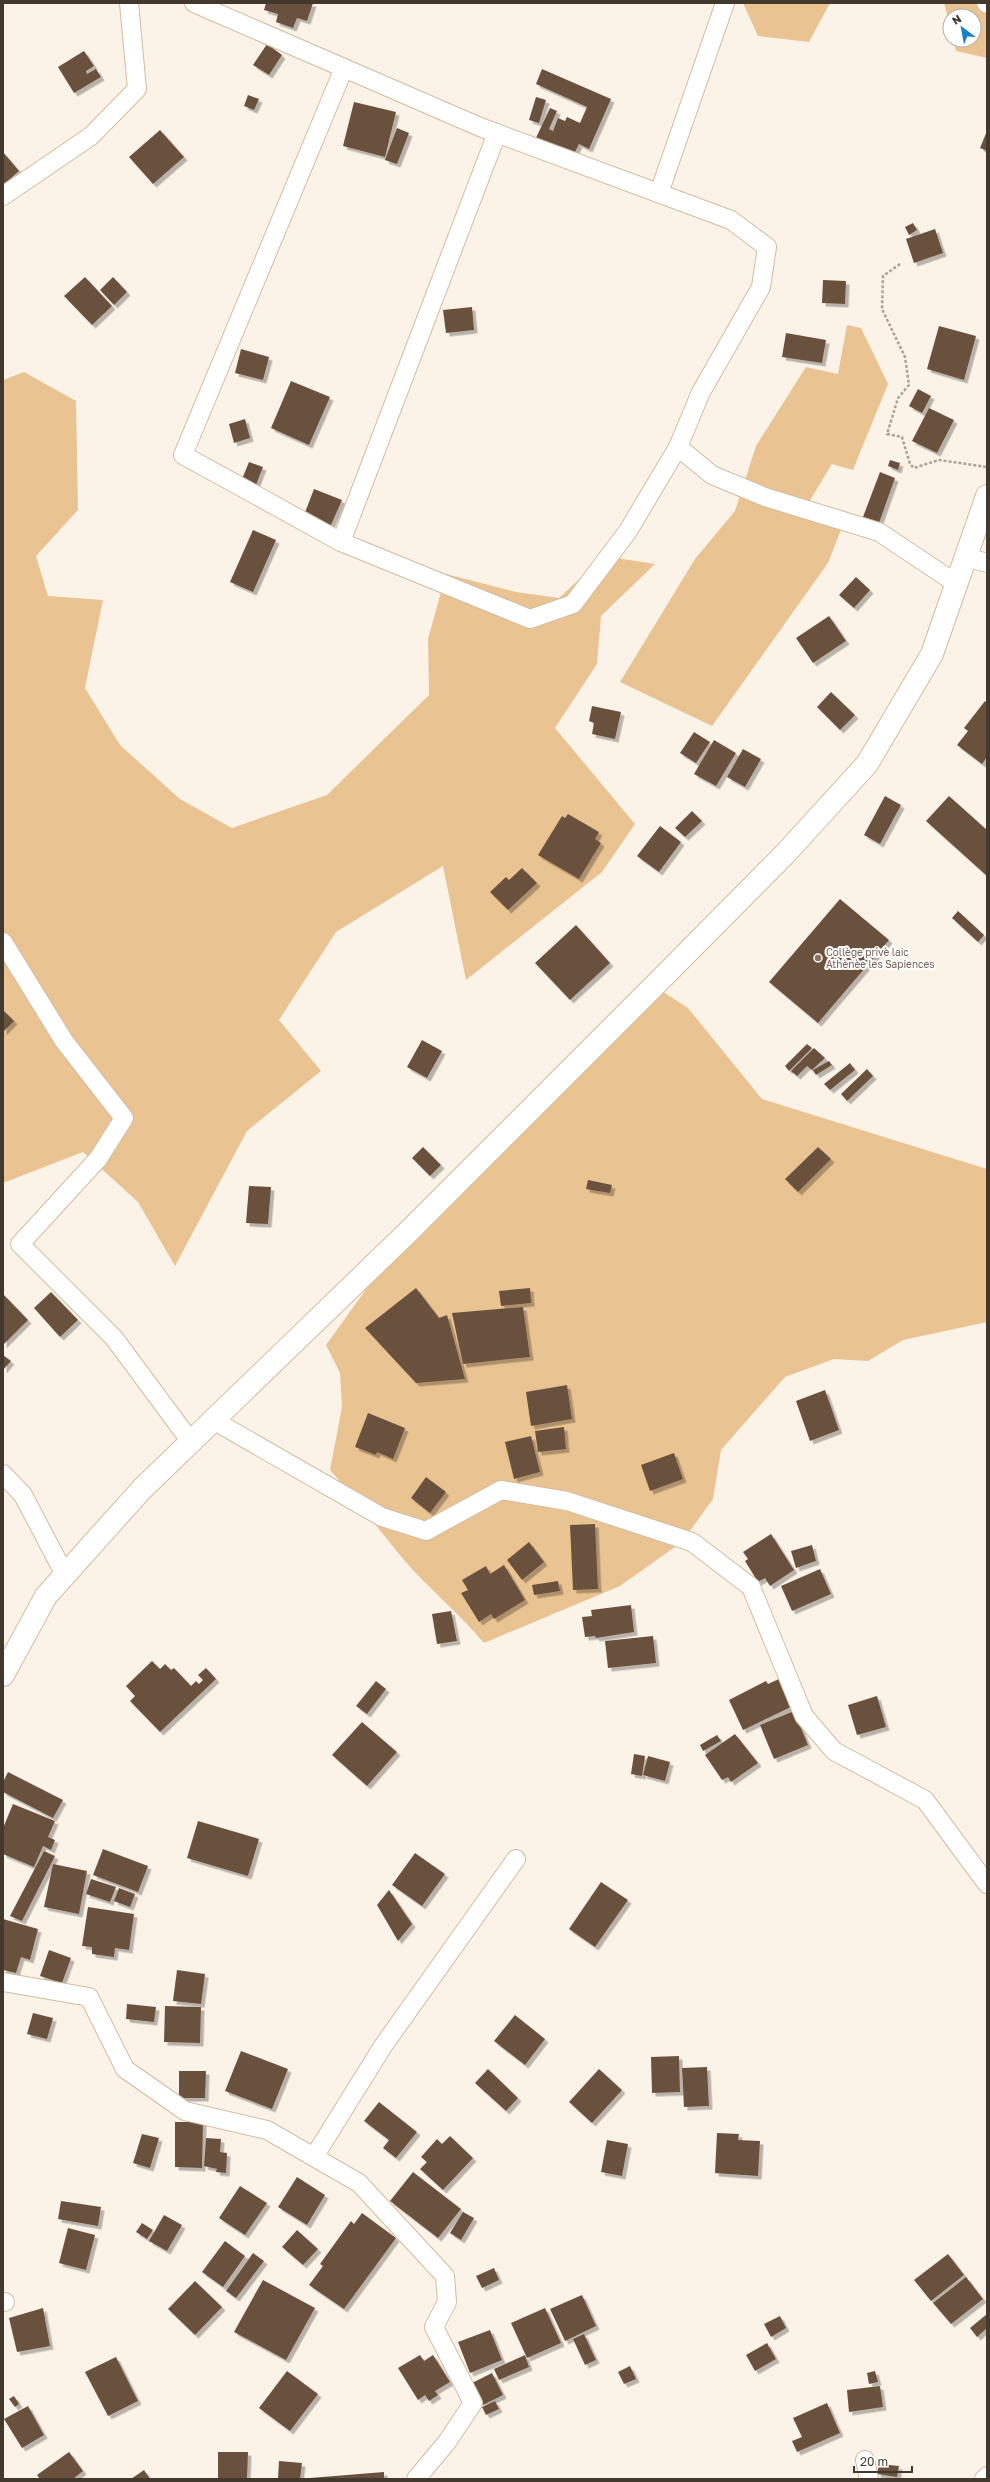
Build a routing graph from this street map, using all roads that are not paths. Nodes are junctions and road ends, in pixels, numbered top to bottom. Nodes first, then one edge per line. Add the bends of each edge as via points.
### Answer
1 (129, 3) edge
2 (194, 3) edge
3 (725, 3) edge
4 (344, 68) junction
5 (497, 133) junction
6 (659, 194) junction
7 (3, 196) edge
8 (678, 447) junction
9 (987, 496) edge
10 (341, 542) junction
11 (966, 557) junction
12 (987, 563) edge
13 (957, 584) junction
14 (3, 942) edge
15 (213, 1420) junction
16 (191, 1442) junction
17 (3, 1474) edge
18 (65, 1574) junction
19 (3, 1675) edge
20 (516, 1859) dead end
21 (987, 1884) edge
22 (3, 1982) edge
23 (314, 2157) junction
24 (865, 2460) dead end
25 (987, 2476) edge
26 (416, 2479) edge
27 (869, 2479) edge
28 (984, 2479) edge

1 - 7 street via 137,89 91,136
2 - 4 street
3 - 6 street
4 - 5 street
4 - 10 street via 183,455
5 - 6 street
5 - 10 street
6 - 8 street via 731,220 767,247 761,287 701,392
8 - 10 street via 628,531 573,604 530,619
8 - 13 street via 719,478 765,497 879,532
9 - 11 street
11 - 12 street
11 - 13 street
13 - 15 street via 932,654 867,764 784,855 709,931 406,1234
14 - 16 street via 64,1041 124,1118 98,1159 20,1244 114,1338
15 - 16 street
15 - 21 street via 382,1517 426,1531 501,1490 567,1501 692,1542 751,1587 804,1716 834,1751 925,1800
16 - 18 street via 142,1489
17 - 18 street via 23,1495
18 - 19 street via 46,1596
20 - 23 street via 383,2046
22 - 23 street via 89,1997 125,2069 185,2111 267,2130
23 - 26 street via 359,2183 446,2276 447,2302 434,2327 473,2403 447,2442
24 - 27 street
25 - 28 street

